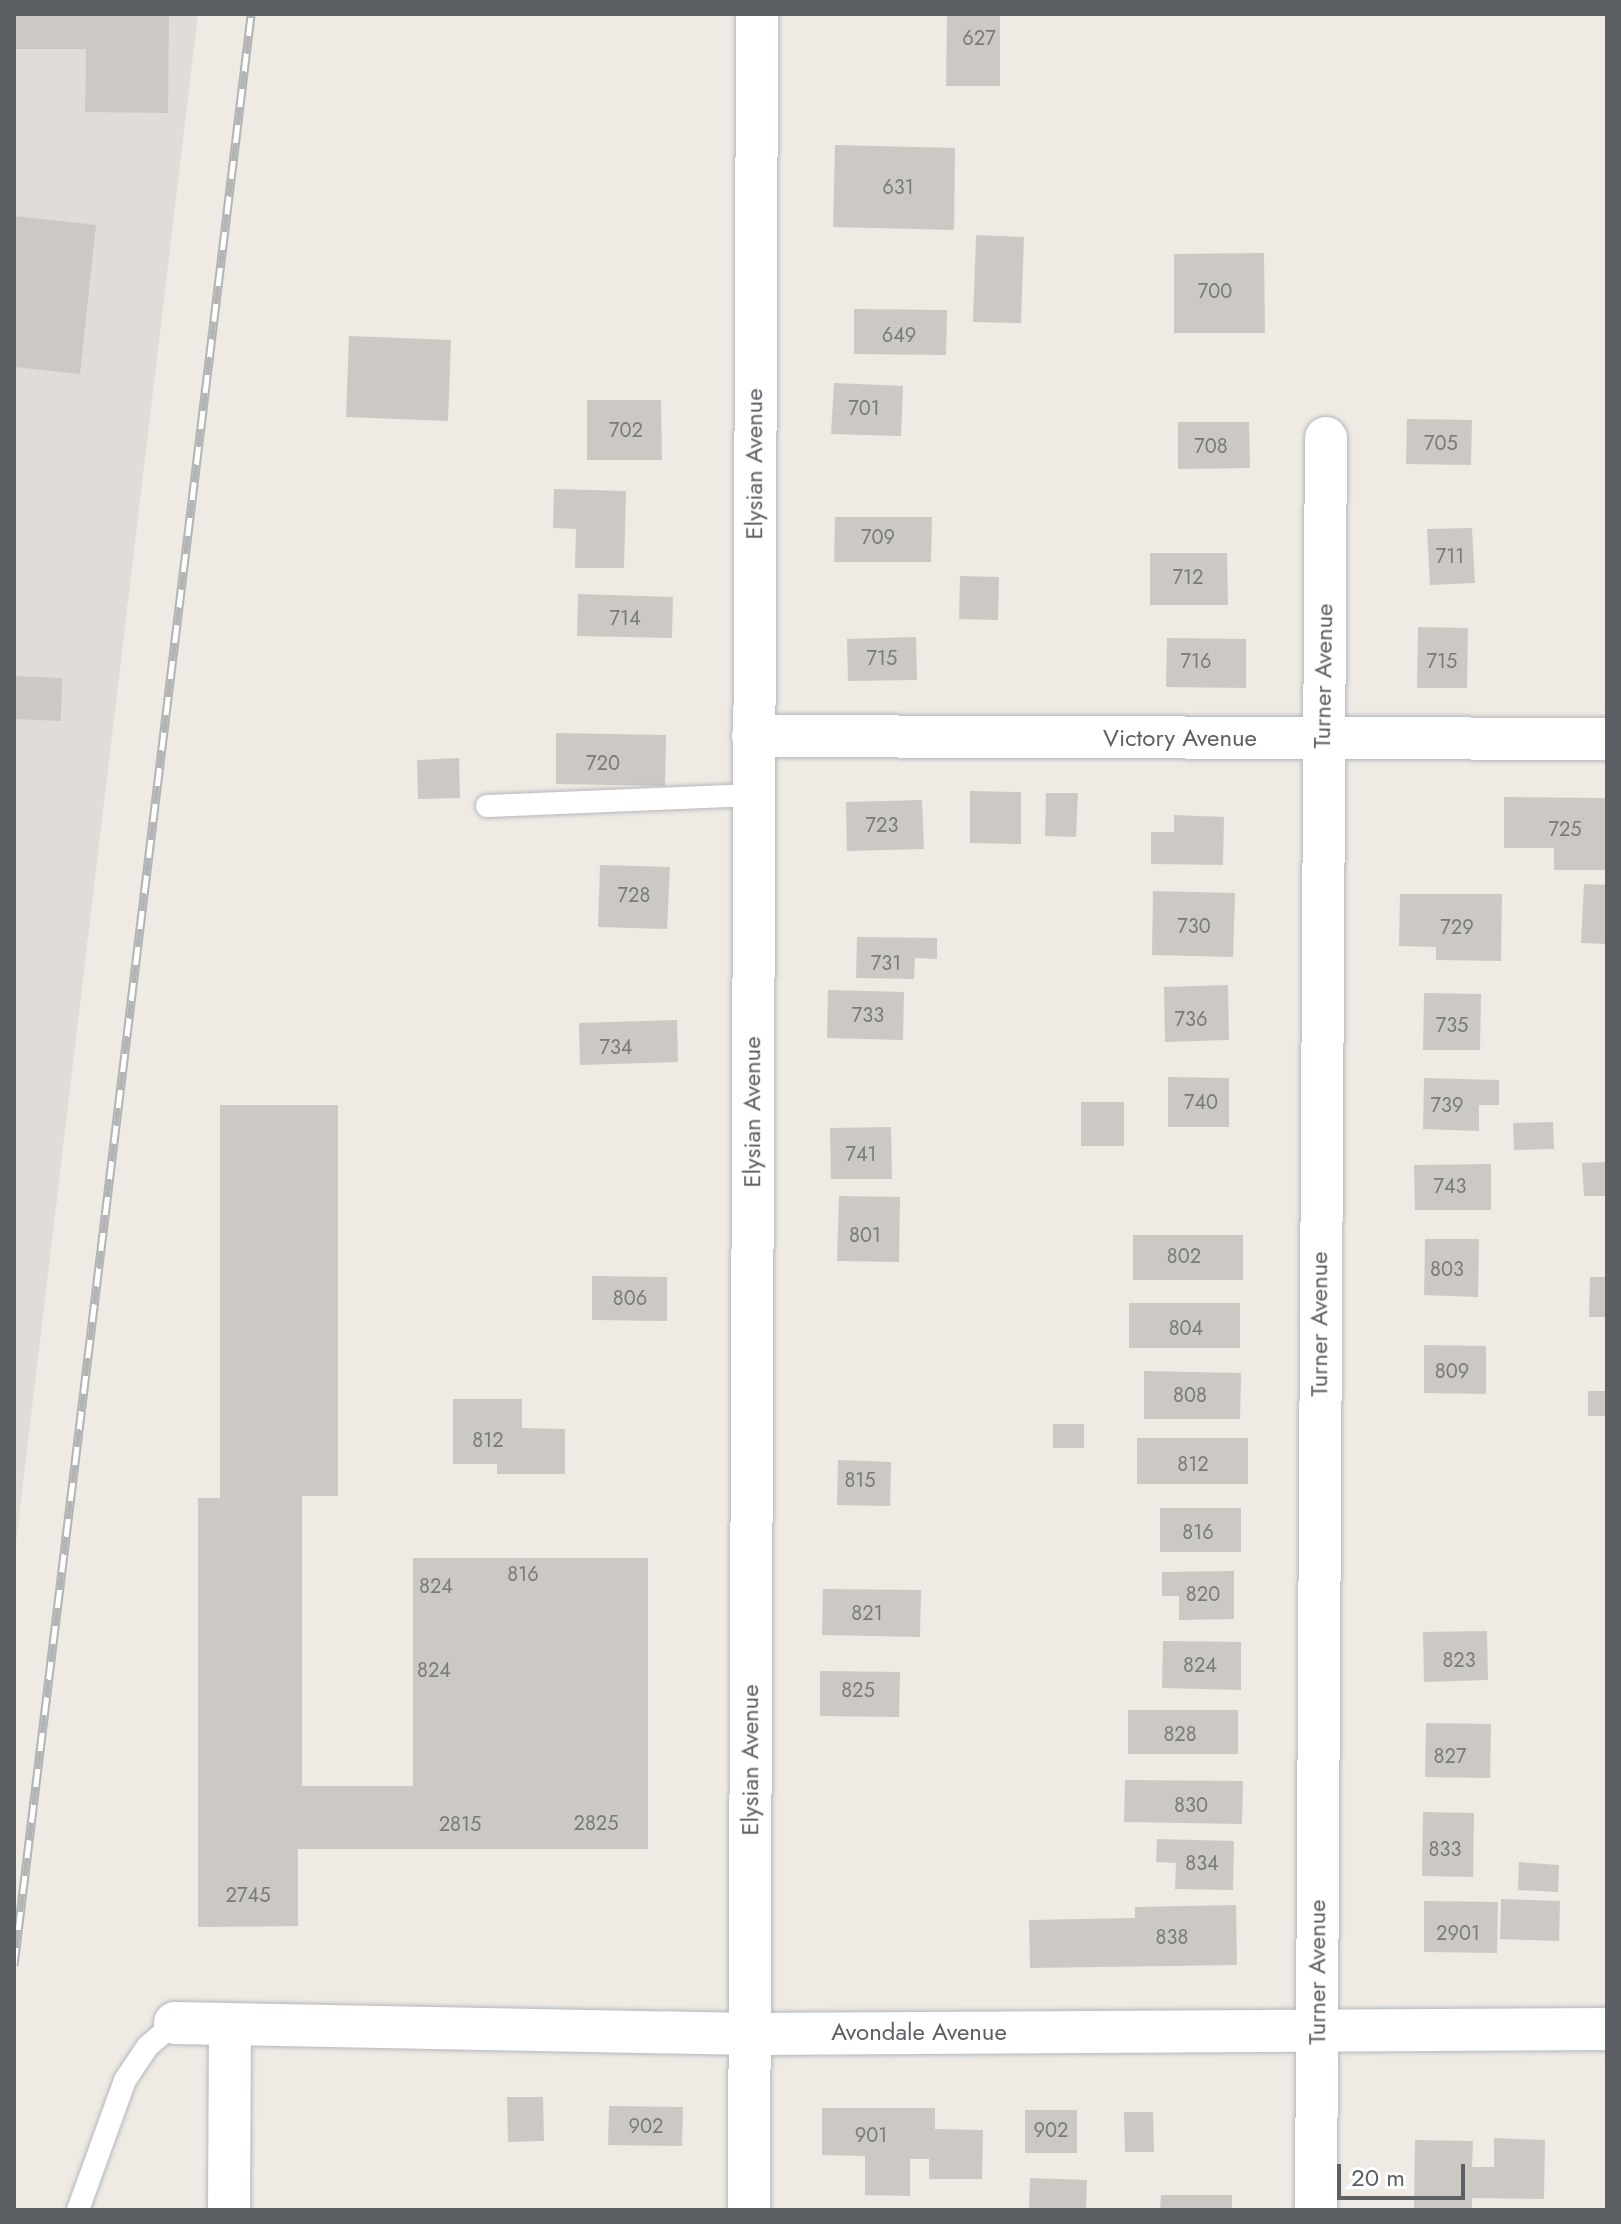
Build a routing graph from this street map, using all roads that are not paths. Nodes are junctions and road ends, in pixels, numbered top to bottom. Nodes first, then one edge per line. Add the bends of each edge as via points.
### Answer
1 (757, 14) edge
2 (1326, 438) dead end
3 (753, 736) junction
4 (1322, 739) junction
5 (1607, 739) edge
6 (753, 795) junction
7 (487, 806) dead end
8 (175, 2023) joint
9 (230, 2025) junction
10 (1316, 2029) junction
11 (1607, 2029) edge
12 (749, 2034) junction
13 (78, 2210) edge
14 (229, 2210) edge
15 (749, 2210) edge
16 (1316, 2210) edge

1 - 3 street, Elysian Avenue
2 - 4 street, Turner Avenue
3 - 4 street, Victory Avenue
3 - 6 street, Elysian Avenue
4 - 5 street, Victory Avenue
4 - 10 street, Turner Avenue
6 - 7 lane
6 - 12 street, Elysian Avenue
8 - 9 street, Avondale Avenue
8 - 13 lane via 147,2047 125,2080
9 - 12 street, Avondale Avenue
9 - 14 street
10 - 11 street, Avondale Avenue
10 - 12 street, Avondale Avenue
10 - 16 street, Turner Avenue
12 - 15 street, Elysian Avenue

